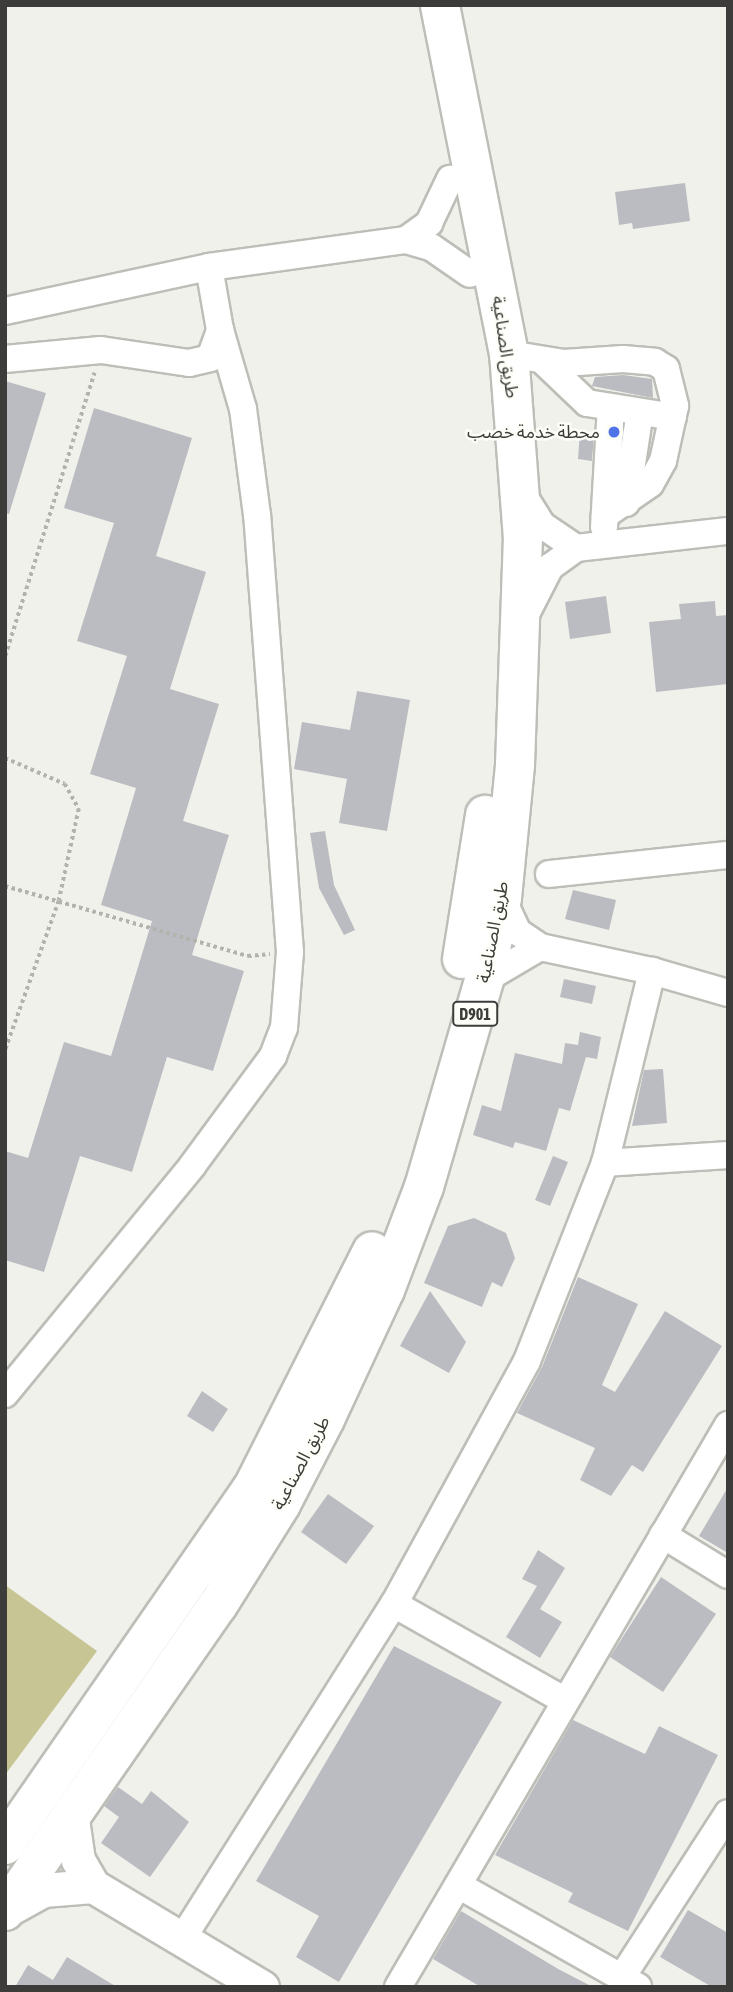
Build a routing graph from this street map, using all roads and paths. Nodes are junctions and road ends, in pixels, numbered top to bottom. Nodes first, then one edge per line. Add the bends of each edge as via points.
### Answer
1 (415, 5) edge
2 (440, 5) edge
3 (450, 179) junction
4 (406, 240) junction
5 (209, 267) junction
6 (470, 274) junction
7 (5, 311) edge
8 (220, 330) junction
9 (101, 351) junction
10 (525, 357) junction
11 (5, 359) edge
12 (611, 407) junction
13 (640, 412) junction
14 (673, 417) junction
15 (521, 490) junction
16 (616, 509) junction
17 (728, 531) edge
18 (602, 546) junction
19 (576, 548) junction
20 (523, 622) junction
21 (5, 656) edge
22 (5, 758) edge
23 (728, 855) edge
24 (549, 874) dead end
25 (5, 886) edge
26 (502, 898) junction
27 (59, 901) junction
28 (540, 947) junction
29 (290, 952) junction
30 (652, 971) junction
31 (484, 980) junction
32 (728, 993) edge
33 (5, 1051) edge
34 (728, 1155) edge
35 (605, 1163) junction
36 (5, 1394) edge
37 (728, 1426) edge
38 (663, 1535) junction
39 (728, 1575) edge
40 (394, 1604) junction
41 (564, 1700) junction
42 (728, 1813) edge
43 (72, 1819) junction
44 (5, 1845) edge
45 (458, 1885) junction
46 (93, 1886) junction
47 (5, 1911) edge
48 (182, 1939) junction
49 (630, 1982) edge
50 (262, 1987) edge
51 (398, 1987) edge

1 - 3 highway, طريق الصناعية / D901
2 - 10 highway, طريق الصناعية / D901
3 - 4 street via 429,223
3 - 6 highway, طريق الصناعية / D901
4 - 5 street
4 - 6 street via 432,247
5 - 7 street
5 - 8 street
6 - 44 highway, طريق الصناعية / D901 via 494,441 498,633 484,819 471,915 440,1051 400,1180 361,1280 253,1487
8 - 9 street via 210,358 190,363
8 - 29 street via 243,409 257,516
9 - 11 street
9 - 21 path
10 - 12 street via 587,403
10 - 14 street via 656,362 666,369 674,391
10 - 15 highway, طريق الصناعية / D901
12 - 13 street
12 - 16 street
13 - 14 street
13 - 16 street
14 - 16 street via 657,473
15 - 19 street via 542,524
15 - 20 highway, طريق الصناعية / D901
16 - 18 street
17 - 18 street
18 - 19 street
19 - 20 street via 550,567
20 - 26 highway, طريق الصناعية / D901
22 - 27 path via 65,784 79,809
23 - 24 street
25 - 27 path
26 - 28 street via 519,932
26 - 31 highway, طريق الصناعية / D901
27 - 29 path via 248,956
27 - 33 path
28 - 30 street
28 - 31 street
29 - 36 street via 284,1028 273,1056 192,1166
30 - 32 street
30 - 35 street
31 - 43 highway, طريق الصناعية / D901 via 424,1187 385,1290 325,1419 281,1504 218,1605
34 - 35 street
35 - 40 street via 527,1361
37 - 38 street
38 - 39 street
38 - 41 street
40 - 41 street
40 - 48 street
41 - 45 street
42 - 49 street
43 - 46 main road via 78,1860
43 - 47 highway, طريق الصناعية / D901
45 - 49 street
45 - 51 street
46 - 47 main road via 43,1890
46 - 48 main road
48 - 50 main road

